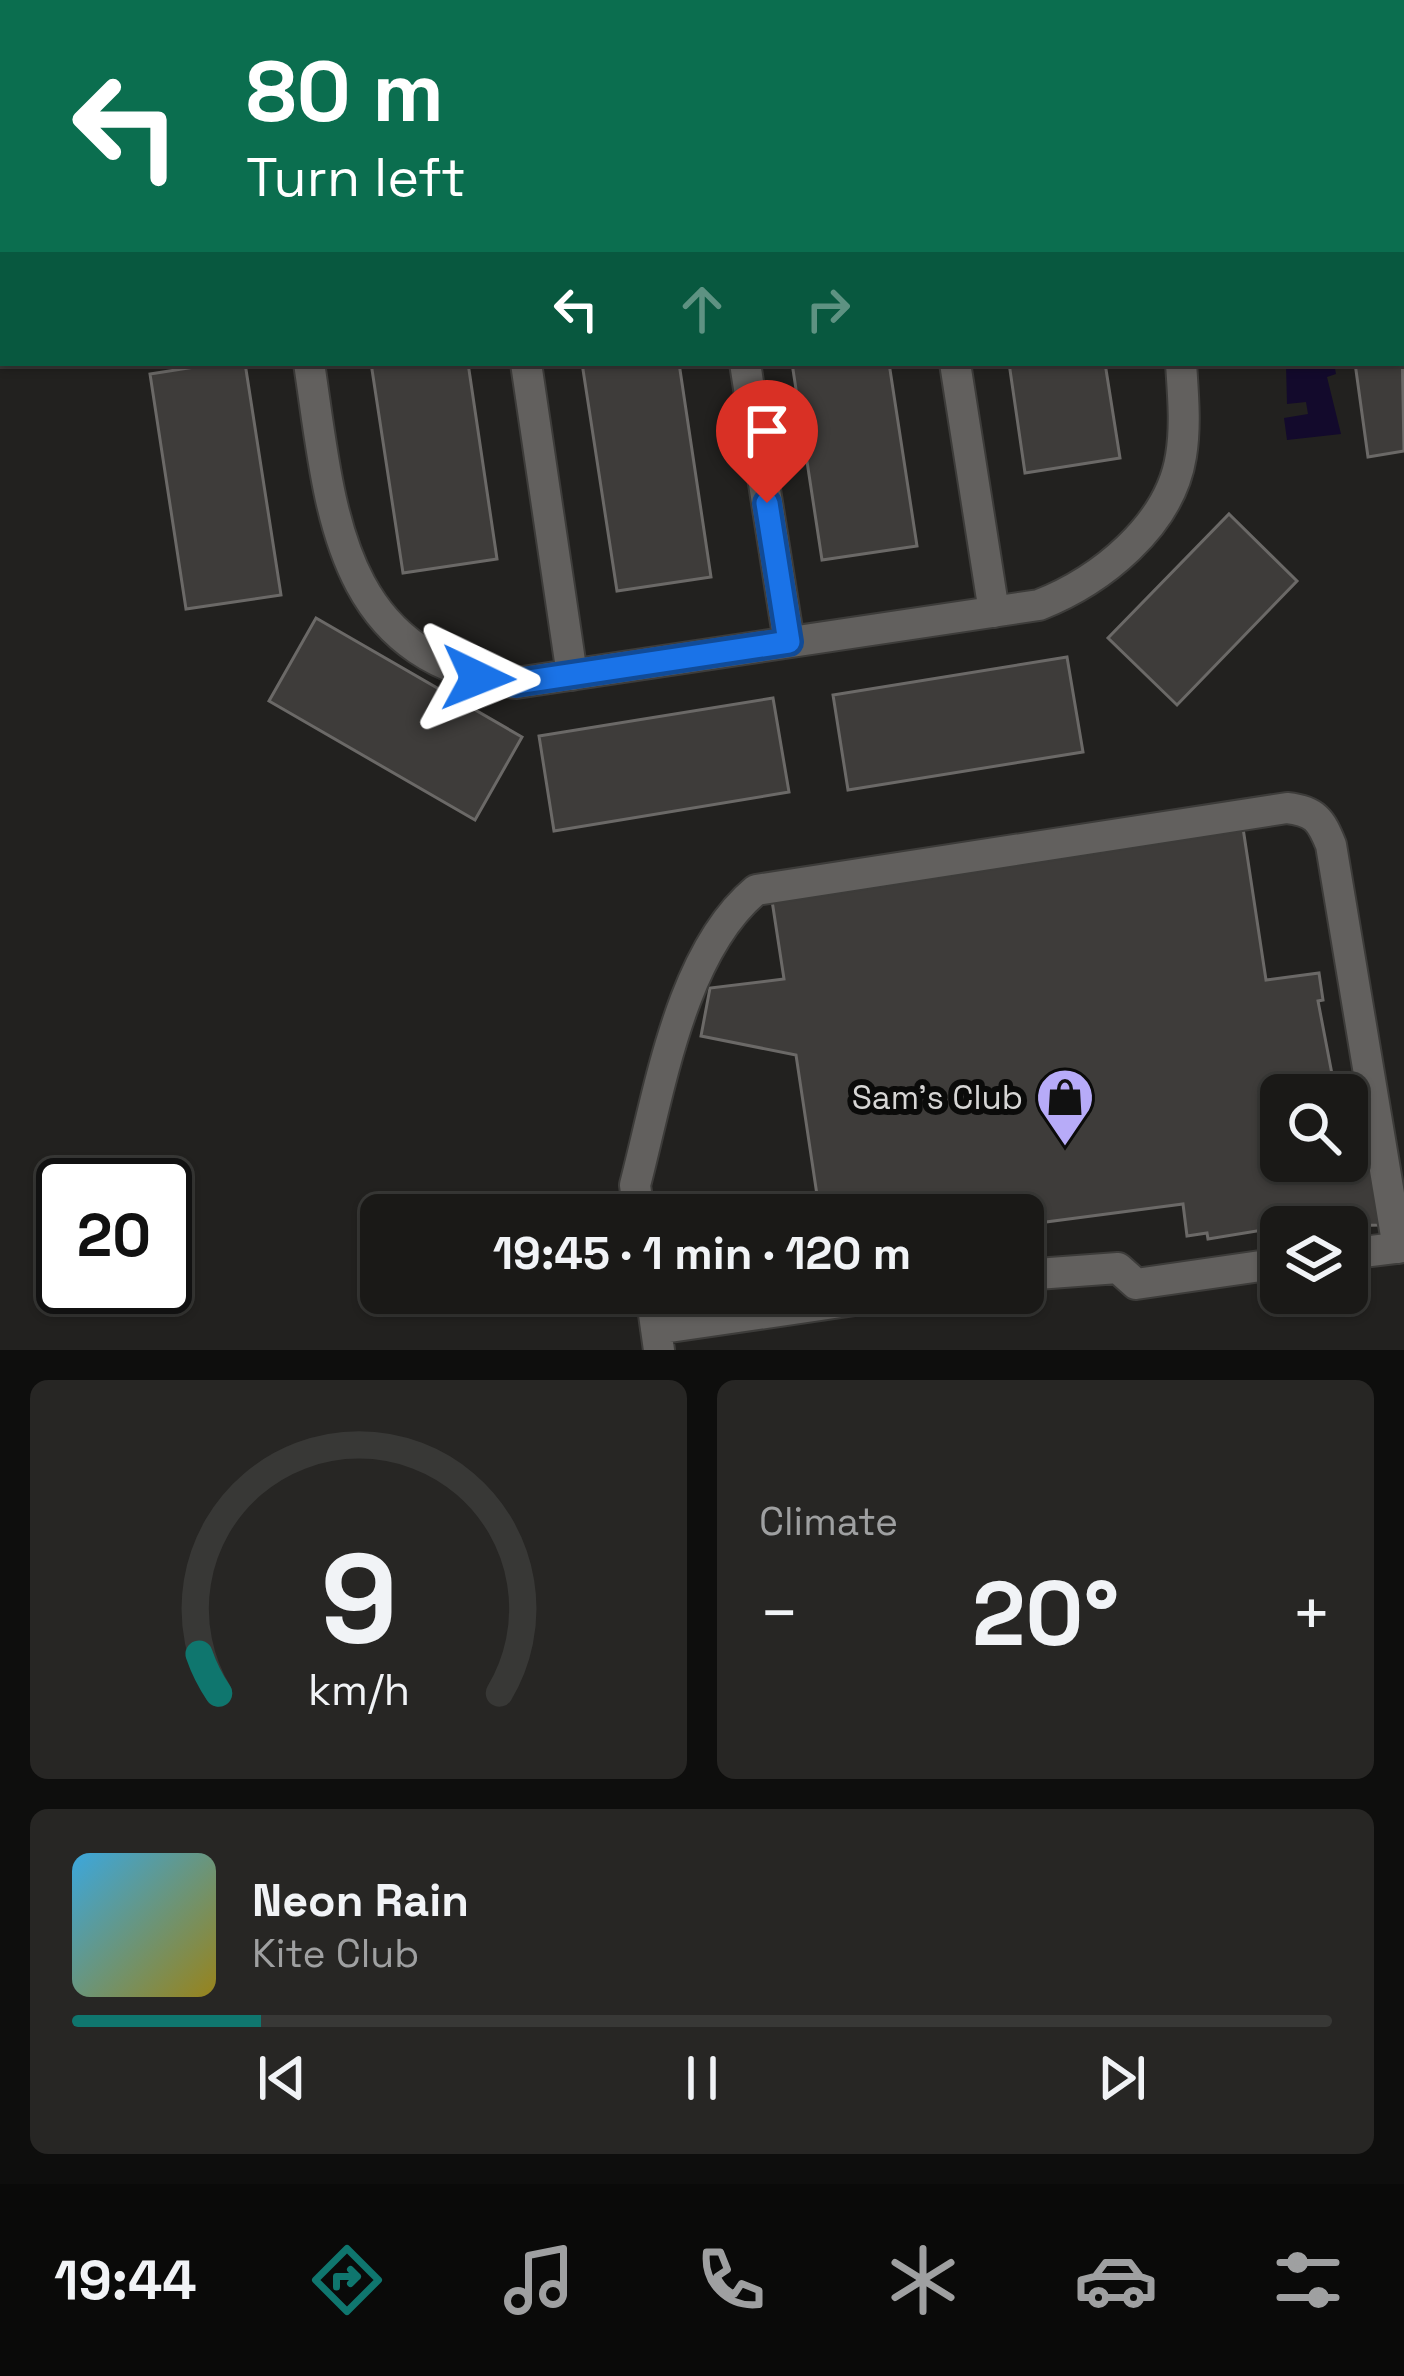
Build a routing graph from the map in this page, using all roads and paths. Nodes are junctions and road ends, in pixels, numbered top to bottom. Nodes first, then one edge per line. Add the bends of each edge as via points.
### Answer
1 (309, 366) edge
2 (526, 366) edge
3 (745, 366) edge
4 (955, 366) edge
5 (1181, 366) edge
6 (994, 612) junction
7 (789, 642) junction
8 (572, 675) junction
9 (636, 1194) edge
10 (1401, 1248) edge
11 (1368, 1251) edge
12 (1260, 1266) edge
13 (1044, 1273) edge
14 (793, 1314) edge
15 (658, 1340) edge

1 - 8 lane via 330,503 362,592 396,629 478,678 516,683
2 - 8 lane
3 - 7 lane
4 - 6 lane
5 - 6 lane via 1181,459 1146,526 1079,590
6 - 7 lane
7 - 8 lane
9 - 10 lane via 687,993 756,890 1287,808 1321,819 1331,845
10 - 11 lane
12 - 13 lane via 1136,1284 1118,1268
14 - 15 lane

